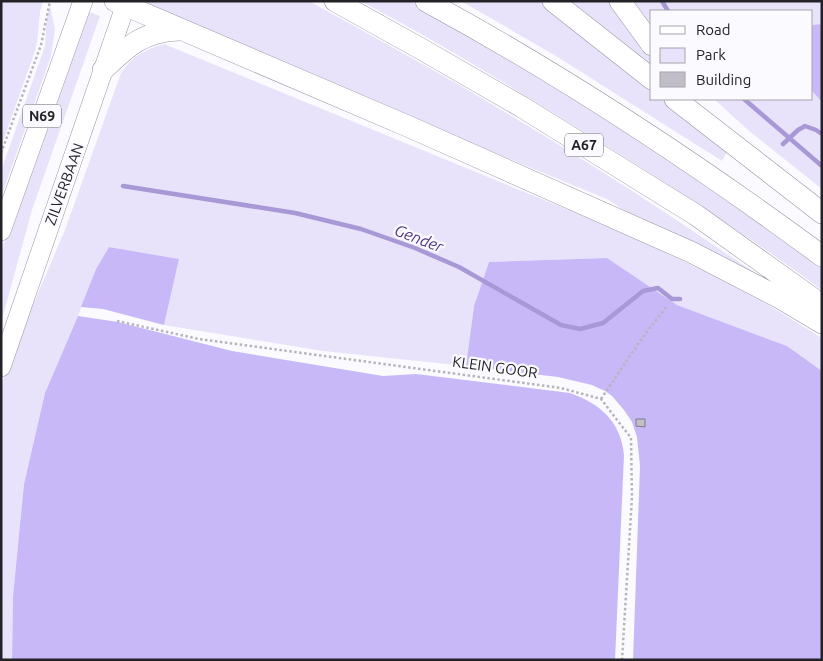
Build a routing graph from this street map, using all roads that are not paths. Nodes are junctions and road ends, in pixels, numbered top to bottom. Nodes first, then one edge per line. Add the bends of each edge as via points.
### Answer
1 (83, 1) edge
2 (335, 1) edge
3 (426, 1) edge
4 (554, 1) edge
5 (620, 1) edge
6 (122, 3) edge
7 (182, 30) junction
8 (650, 42) edge
9 (102, 70) junction
10 (650, 77) edge
11 (677, 100) edge
12 (700, 100) edge
13 (795, 192) junction
14 (822, 213) edge
15 (1, 231) edge
16 (822, 256) edge
17 (822, 306) edge
18 (822, 323) edge
19 (1, 367) edge

1 - 15 main road, N69
2 - 17 highway, A67 via 522,107 680,205
3 - 16 highway via 584,93
4 - 10 highway
5 - 8 highway
6 - 7 highway
6 - 9 main road, ZILVERBAAN / N69
7 - 9 highway via 159,31 140,38
7 - 18 highway via 673,244 735,273
9 - 19 main road, ZILVERBAAN / N69
11 - 13 highway
12 - 13 highway
13 - 14 highway

